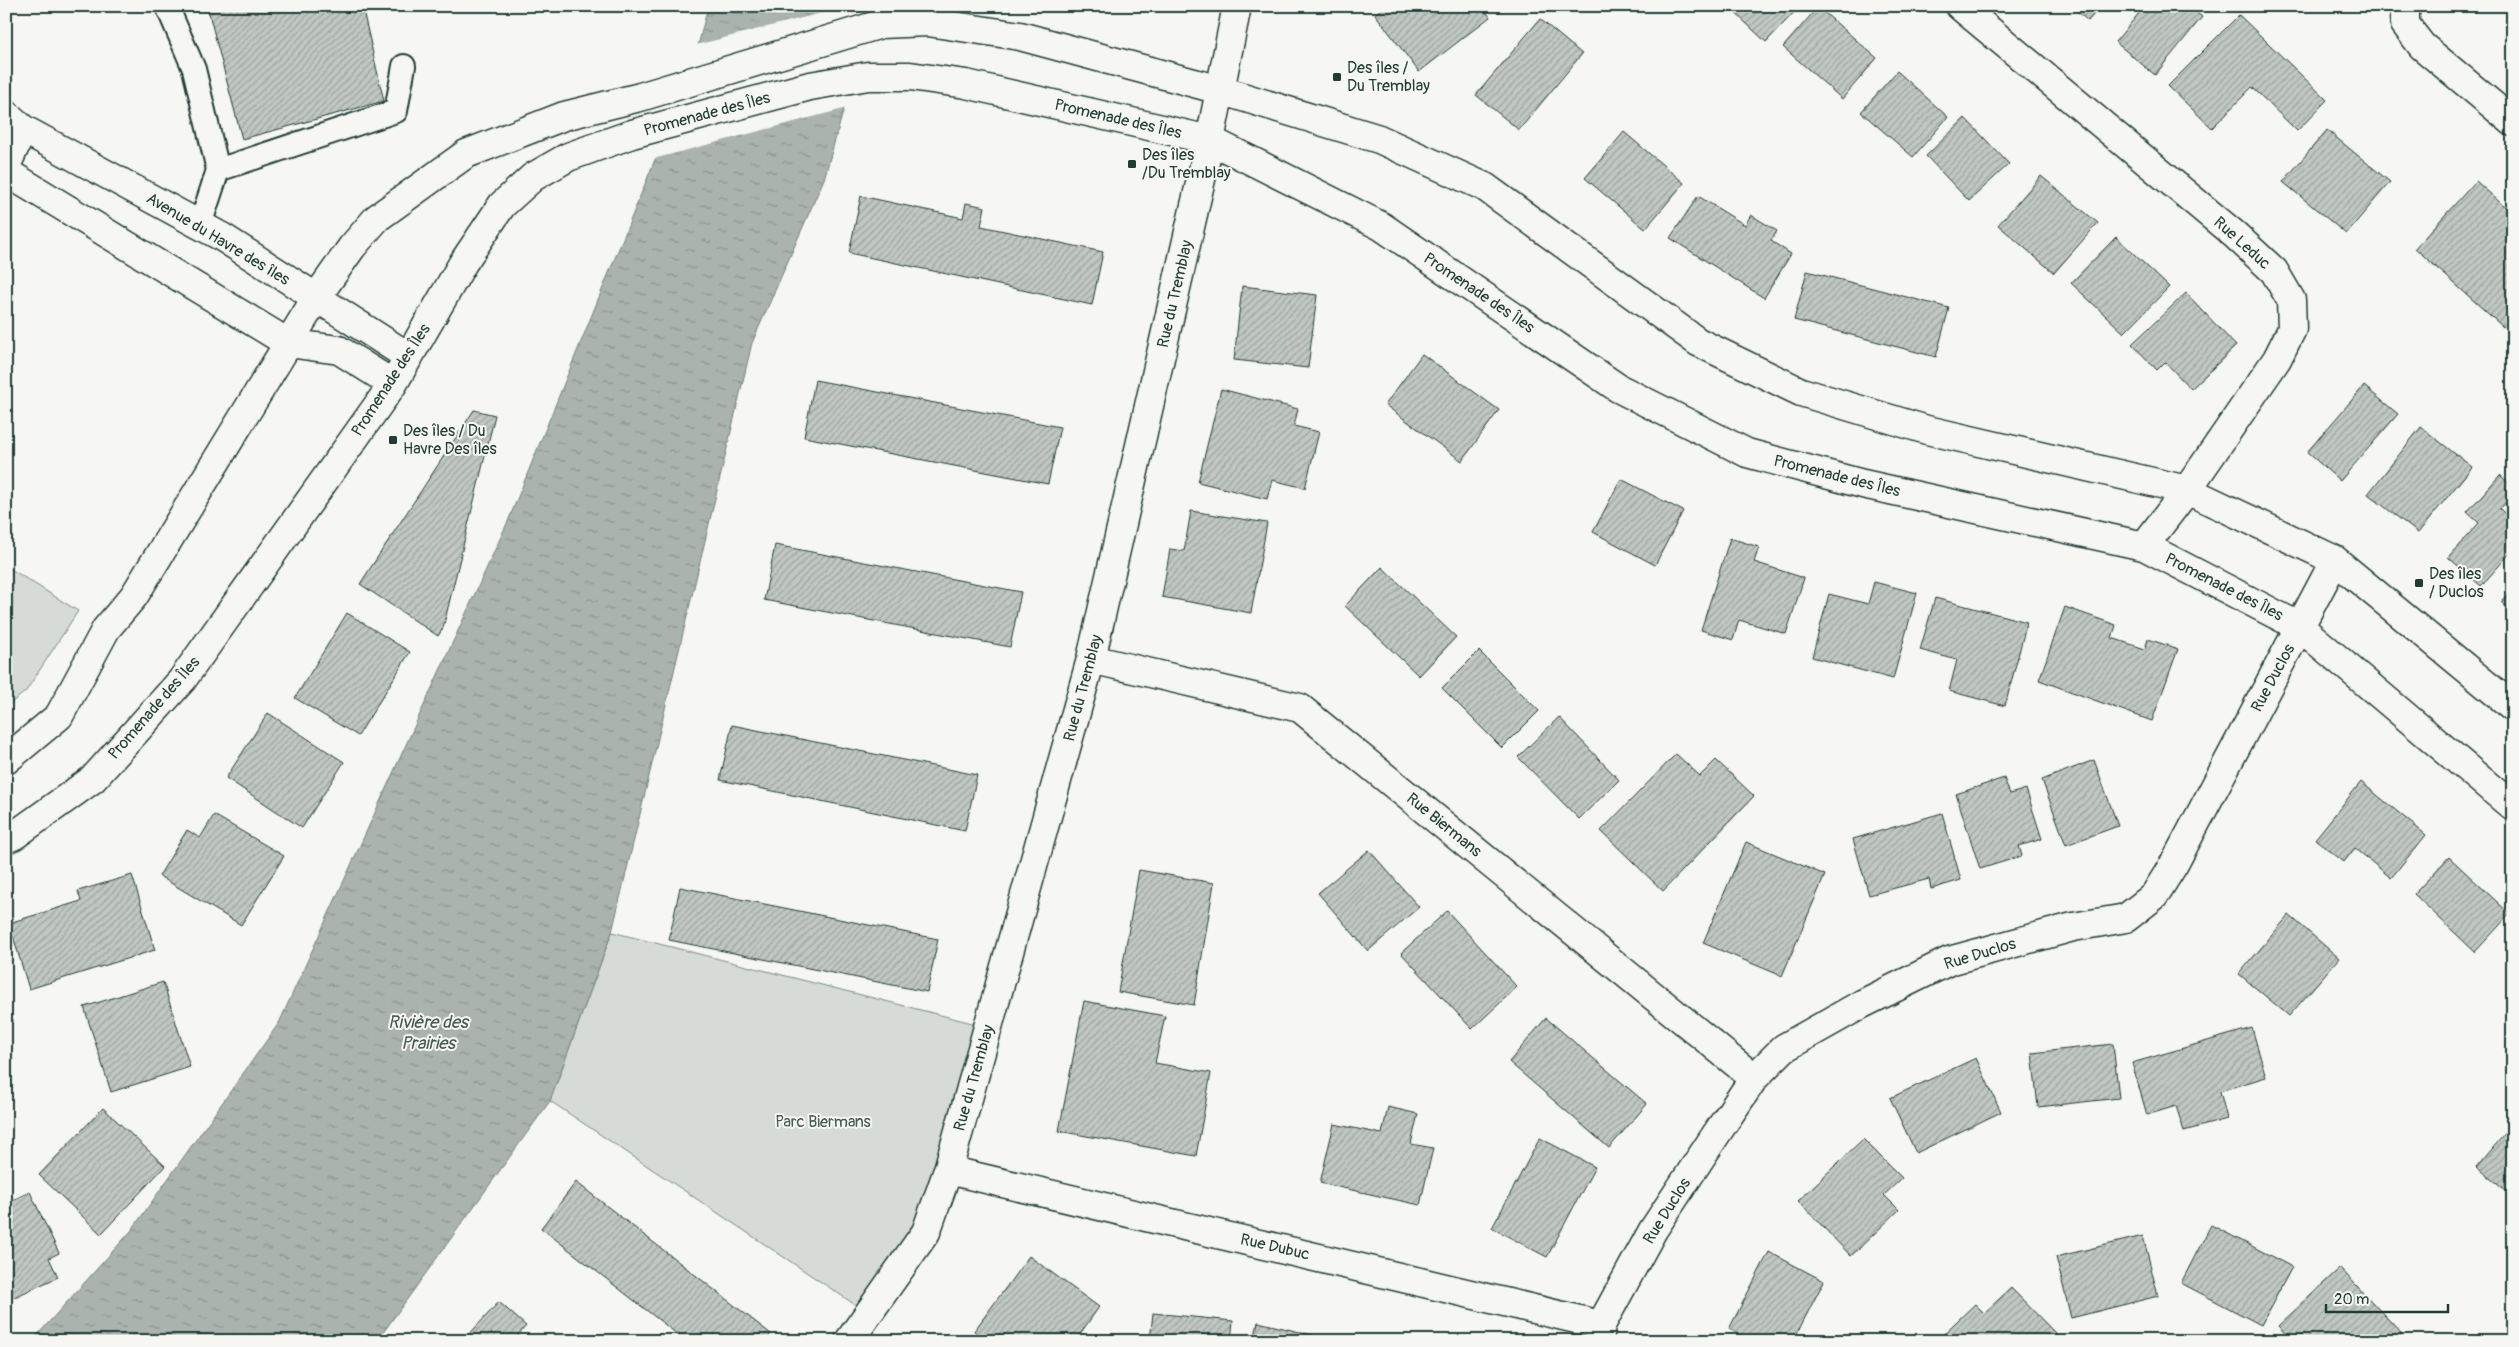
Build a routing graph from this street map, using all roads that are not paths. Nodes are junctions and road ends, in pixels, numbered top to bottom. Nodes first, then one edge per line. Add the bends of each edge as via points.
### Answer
1 (167, 6) edge
2 (1237, 6) edge
3 (1960, 6) edge
4 (2405, 6) edge
5 (404, 66) dead end
6 (1220, 90) junction
7 (15, 121) edge
8 (2513, 122) edge
9 (1210, 140) junction
10 (6, 166) edge
11 (218, 170) junction
12 (6, 172) edge
13 (200, 225) junction
14 (316, 298) junction
15 (288, 343) junction
16 (409, 357) junction
17 (392, 384) junction
18 (2188, 490) junction
19 (2144, 546) junction
20 (2335, 560) junction
21 (2300, 627) junction
22 (1092, 659) junction
23 (2513, 707) edge
24 (6, 760) edge
25 (2513, 807) edge
26 (6, 838) edge
27 (1754, 1078) junction
28 (948, 1170) junction
29 (1600, 1333) edge
30 (849, 1341) edge

1 - 11 lane via 194,69
2 - 6 street, Rue du Tremblay
3 - 18 street, Rue Leduc via 2235,235 2274,271 2291,300 2292,329 2277,359
4 - 8 street via 2404,24 2422,46
5 - 11 lane via 396,111
6 - 9 street, Rue du Tremblay
6 - 14 street, Promenade des Îles via 1020,36 928,22 881,24 640,97 564,116 466,154 377,218
6 - 18 street, Promenade des Îles via 1379,139 1484,187 1698,342 1801,392 1927,430
7 - 10 street, Avenue du Havre des îles
7 - 13 street, Avenue du Havre des îles
9 - 16 street, Promenade des Îles via 966,84 910,76 868,76 810,86 632,134 568,157 533,177 502,205 463,263
9 - 19 street, Promenade des Îles via 1381,226 1618,388 1748,452 1863,484
9 - 22 street, Rue du Tremblay
11 - 13 lane
12 - 15 street
13 - 14 street, Avenue du Havre des îles
14 - 15 street, Promenade des Îles
14 - 16 street, Avenue du Havre des îles
15 - 17 street via 339,350
15 - 24 street, Promenade des Îles via 134,596 106,629 59,716
16 - 17 street, Promenade des Îles
17 - 26 street, Promenade des Îles via 182,680 93,779 15,835
18 - 19 street, Rue Leduc
18 - 20 street, Promenade des Îles
19 - 21 street, Promenade des Îles
20 - 21 street, Rue Duclos
20 - 23 street, Promenade des Îles
21 - 25 street, Promenade des Îles
21 - 27 street, Rue Duclos via 2154,896 2126,918 2073,927 1949,961 1862,1004 1784,1048
22 - 27 street, Rue Biermans via 1300,708
22 - 28 street, Rue du Tremblay
27 - 29 street, Rue Duclos via 1653,1230
28 - 29 street, Rue Dubuc
28 - 30 street, Rue du Tremblay via 926,1232

